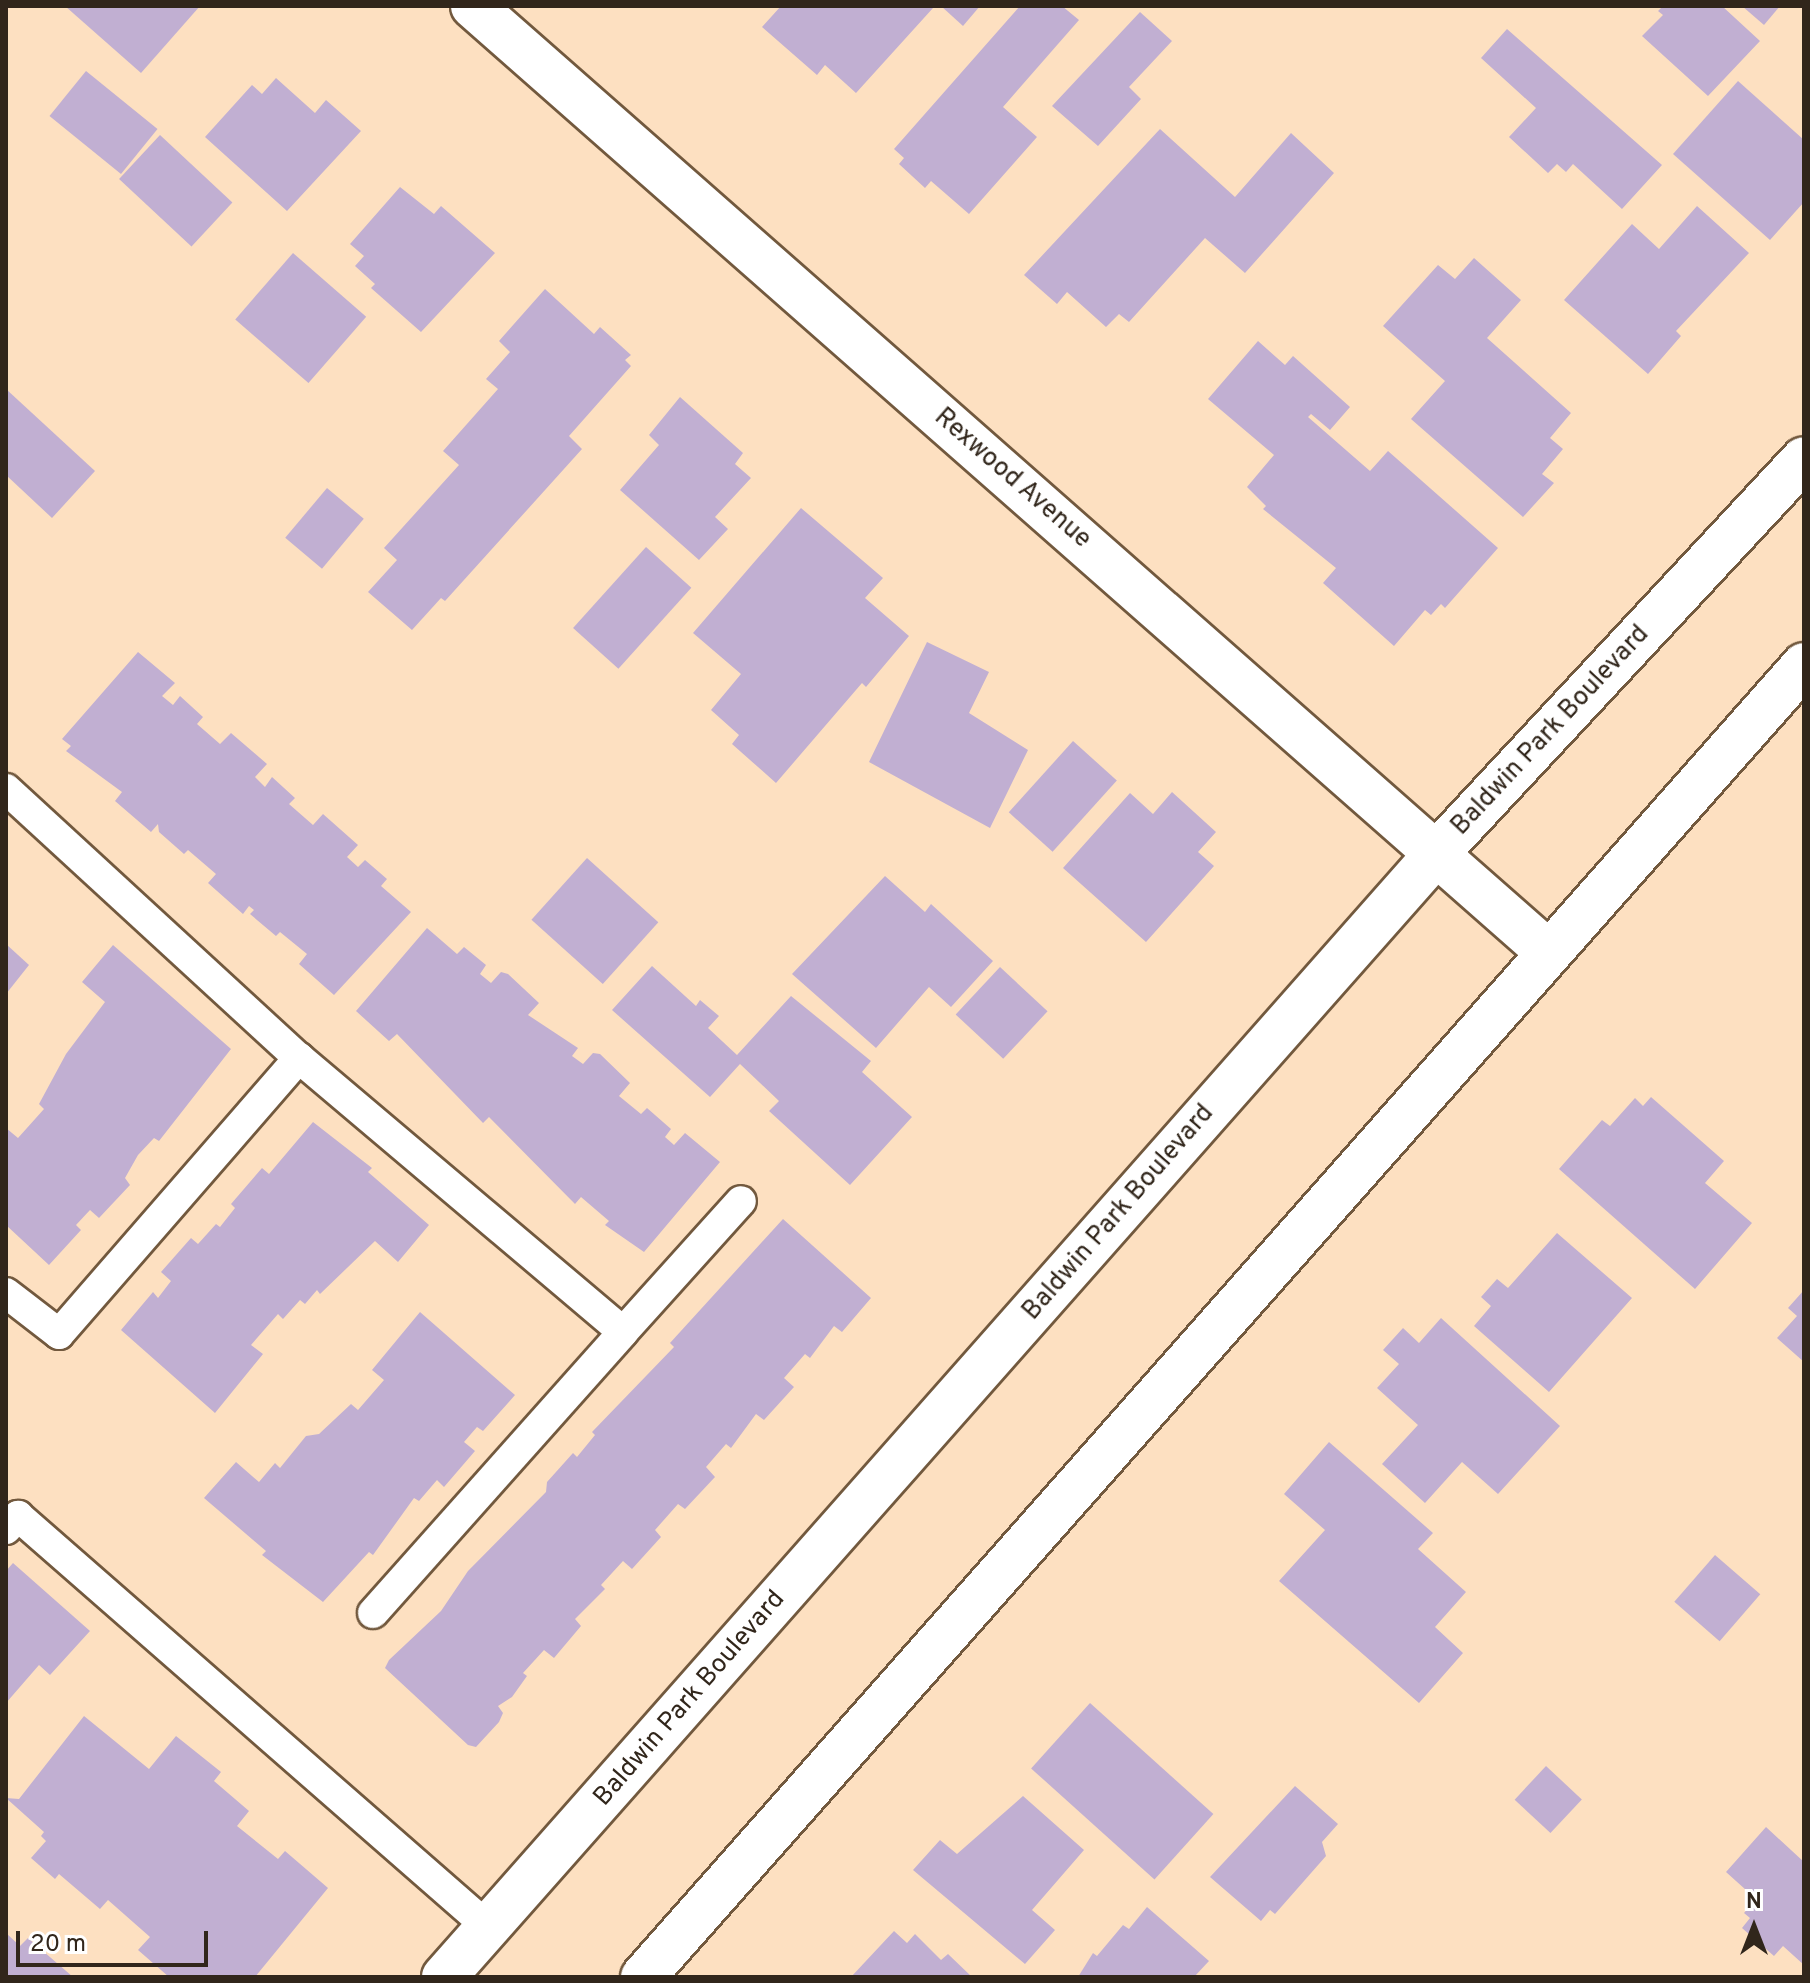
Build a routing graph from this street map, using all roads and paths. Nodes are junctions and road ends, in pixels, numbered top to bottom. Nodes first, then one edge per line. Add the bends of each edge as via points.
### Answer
1 (473, 6) edge
2 (1804, 459) edge
3 (1804, 665) edge
4 (6, 789) edge
5 (1437, 853) junction
6 (1549, 953) junction
7 (299, 1058) junction
8 (741, 1201) dead end
9 (6, 1293) edge
10 (623, 1332) junction
11 (6, 1529) edge
12 (373, 1613) dead end
13 (488, 1927) junction
14 (444, 1977) edge
15 (643, 1977) edge

1 - 5 main road, Rexwood Avenue
2 - 5 main road, Baldwin Park Boulevard
3 - 6 main road
4 - 7 lane
5 - 6 main road, Rexwood Avenue
5 - 13 main road, Baldwin Park Boulevard
6 - 15 main road
7 - 9 lane via 59,1334
7 - 10 lane
8 - 10 lane
10 - 12 lane
11 - 13 lane via 18,1516
13 - 14 main road, Baldwin Park Boulevard

